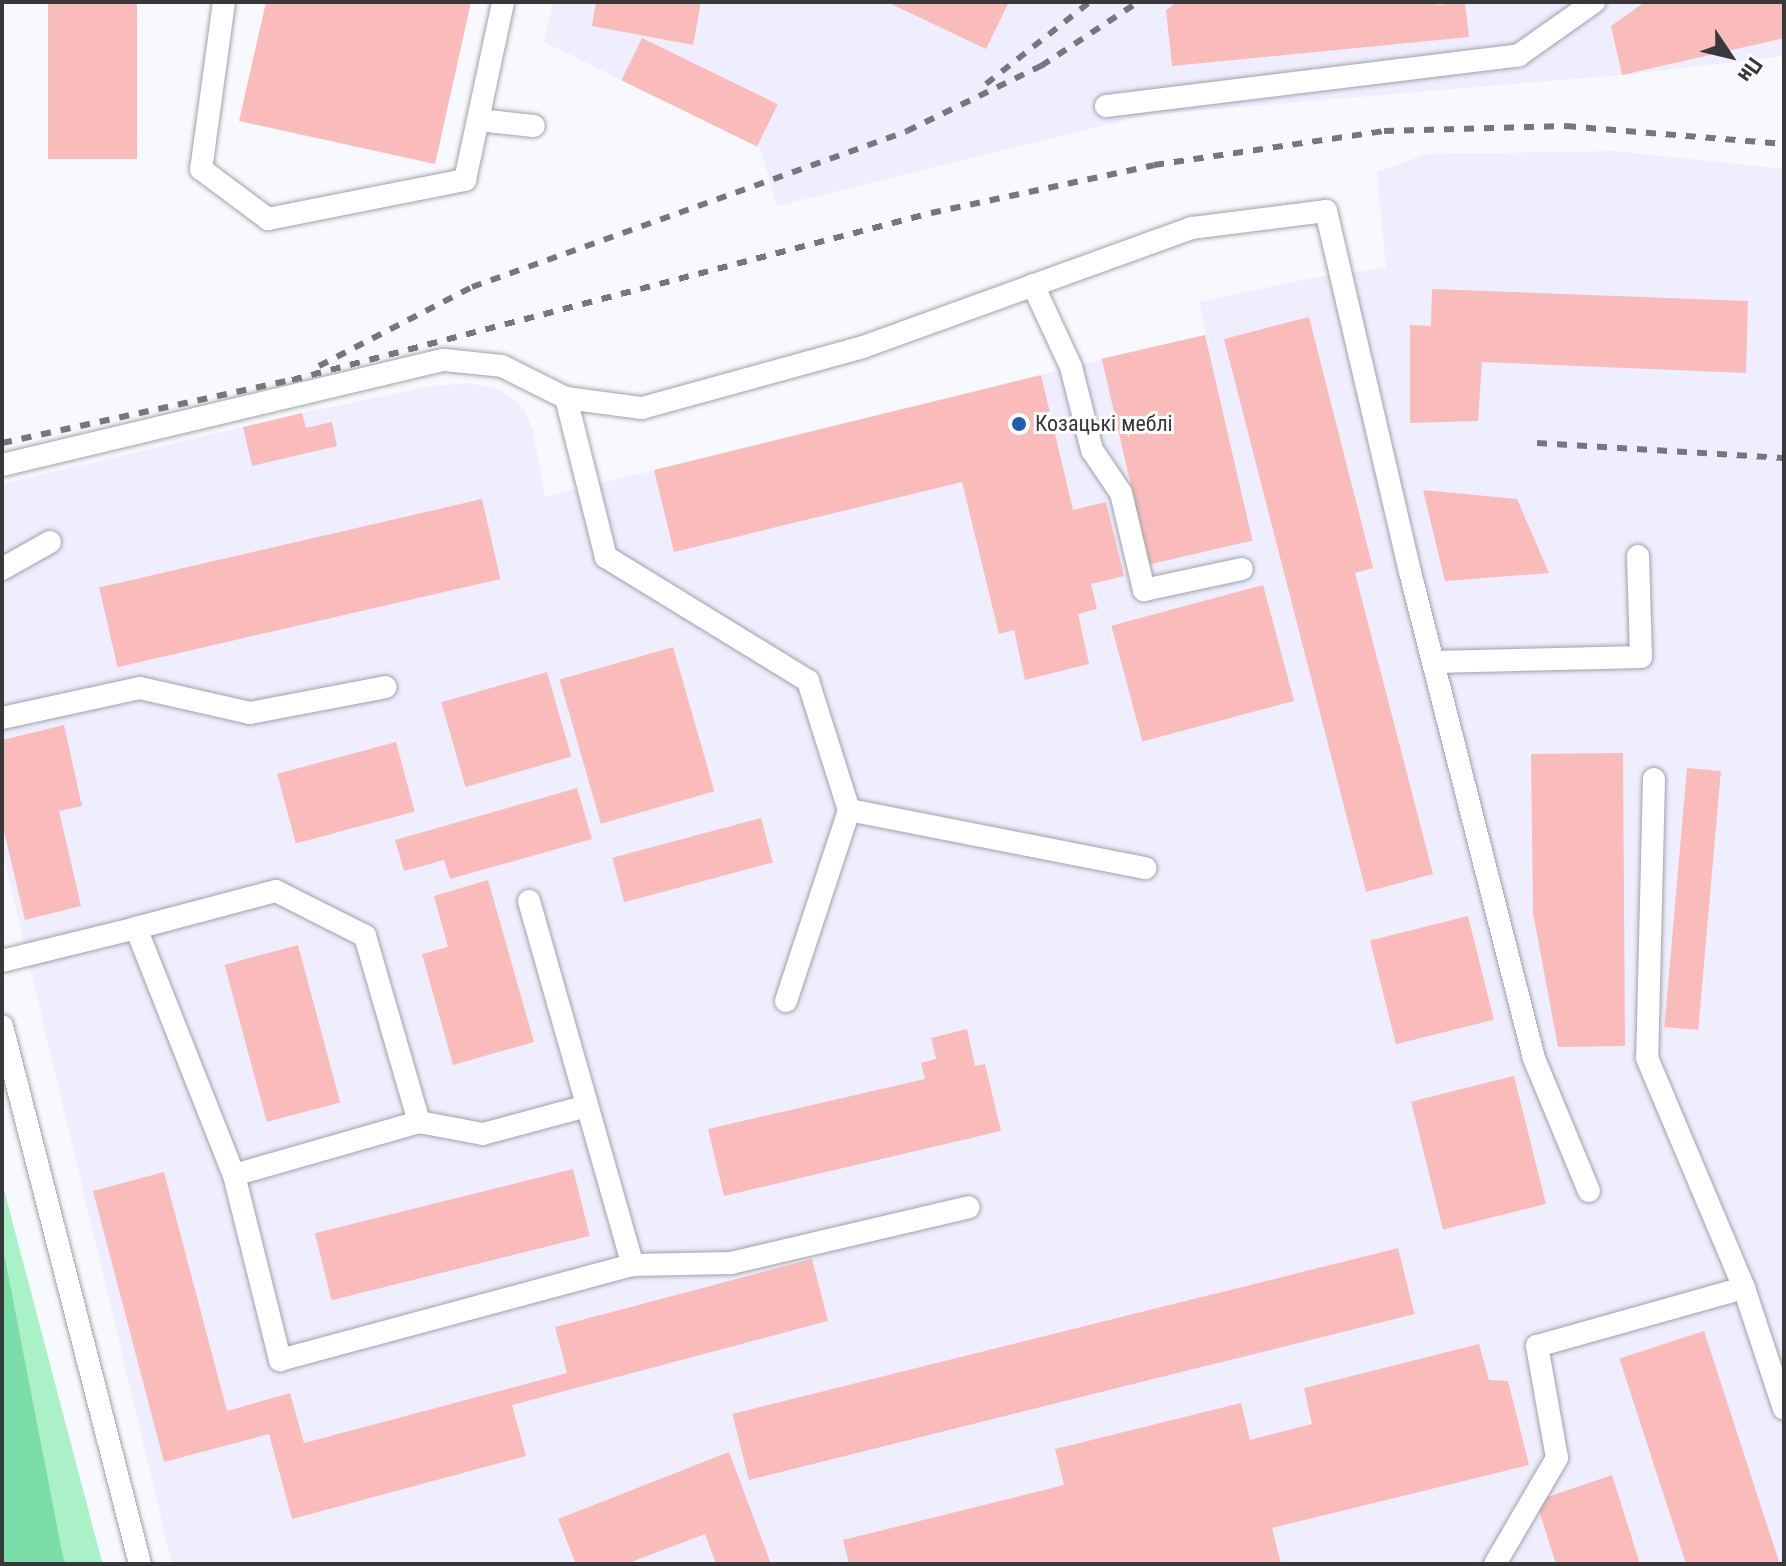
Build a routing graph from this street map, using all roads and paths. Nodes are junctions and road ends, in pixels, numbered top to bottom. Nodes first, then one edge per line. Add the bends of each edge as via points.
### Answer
1 (224, 2) edge
2 (503, 2) edge
3 (1594, 2) edge
4 (1106, 106) dead end
5 (478, 120) junction
6 (534, 126) dead end
7 (1033, 285) junction
8 (566, 398) junction
9 (2, 465) edge
10 (50, 542) dead end
11 (1638, 556) dead end
12 (2, 569) edge
13 (1242, 569) dead end
14 (1434, 662) junction
15 (386, 687) dead end
16 (2, 718) edge
17 (1654, 779) dead end
18 (849, 810) junction
19 (1145, 868) dead end
20 (529, 901) dead end
21 (136, 928) junction
22 (2, 961) edge
23 (786, 1001) dead end
24 (2, 1026) edge
25 (587, 1106) junction
26 (419, 1122) junction
27 (234, 1175) junction
28 (1589, 1191) dead end
29 (969, 1207) dead end
30 (633, 1265) junction
31 (1744, 1288) junction
32 (1784, 1409) edge
33 (140, 1564) edge
34 (1495, 1564) edge

1 - 5 lane via 201,169 268,219 465,180
2 - 5 lane
3 - 4 lane via 1519,55
5 - 6 lane
7 - 8 lane via 863,347 642,408
7 - 13 lane via 1071,367 1092,450 1121,493 1144,590
7 - 14 lane via 1192,228 1326,211
8 - 9 lane via 502,366 444,360
8 - 18 lane via 606,557 808,681
10 - 12 lane
11 - 14 lane via 1641,657
14 - 28 lane via 1533,1056
15 - 16 lane via 250,713 140,688
17 - 31 lane via 1647,1058
18 - 19 lane
18 - 23 lane
20 - 25 lane
21 - 22 lane
21 - 26 lane via 276,891 365,936
21 - 27 lane
24 - 33 lane
25 - 26 lane via 483,1134
25 - 30 lane
26 - 27 lane
27 - 30 lane via 280,1360
29 - 30 lane via 731,1263
31 - 32 lane
31 - 34 lane via 1537,1346 1557,1458

